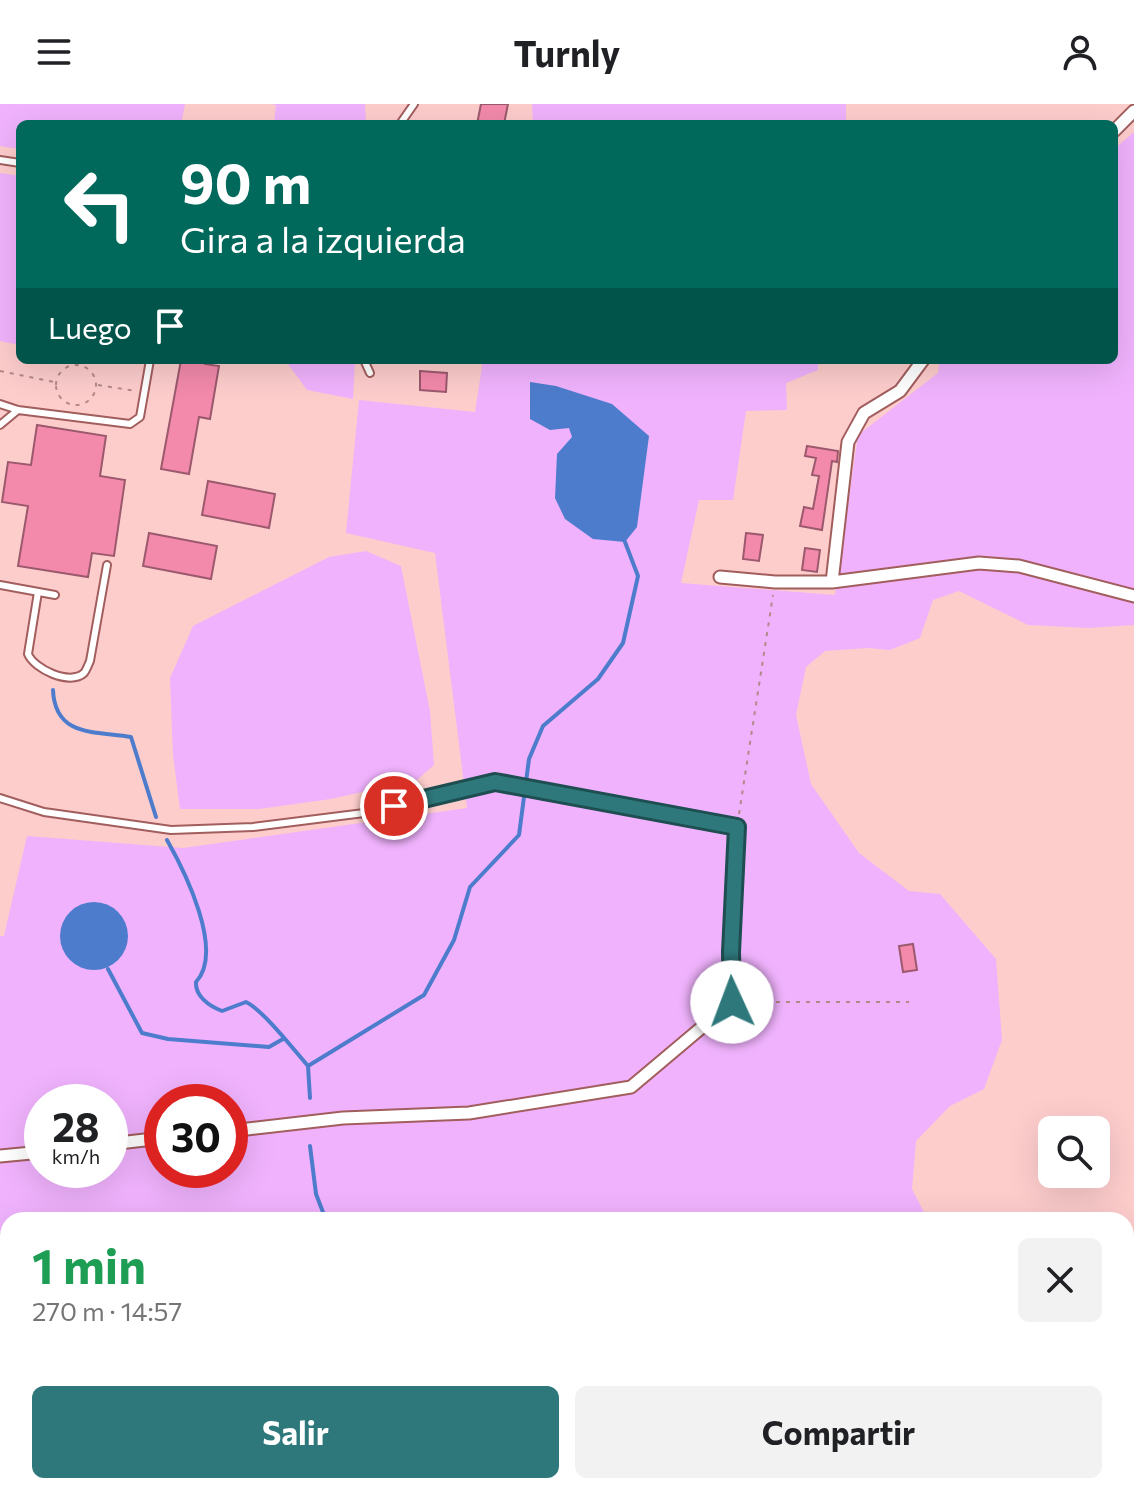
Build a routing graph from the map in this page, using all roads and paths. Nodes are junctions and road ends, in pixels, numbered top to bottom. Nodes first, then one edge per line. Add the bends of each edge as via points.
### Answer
1 (1134, 111) edge
2 (1118, 127) edge
3 (149, 364) edge
4 (366, 364) edge
5 (920, 364) edge
6 (0, 371) edge
7 (370, 373) dead end
8 (56, 383) junction
9 (96, 384) junction
10 (145, 392) junction
11 (0, 404) edge
12 (18, 410) junction
13 (0, 425) edge
14 (107, 565) dead end
15 (720, 577) dead end
16 (775, 582) junction
17 (832, 582) junction
18 (0, 585) edge
19 (38, 592) junction
20 (55, 595) dead end
21 (1134, 596) edge
22 (0, 798) edge
23 (737, 827) junction
24 (732, 1002) junction
25 (909, 1002) dead end
26 (248, 1129) edge
27 (24, 1154) edge
28 (0, 1156) edge

1 - 2 street
3 - 10 lane
4 - 7 lane
5 - 17 street via 900,391 864,413 848,442
6 - 8 path
8 - 9 path via 73,365 86,368
8 - 9 path via 62,400 73,405 89,400
9 - 10 path
10 - 12 lane via 140,417 130,424
11 - 12 lane
12 - 13 lane
14 - 19 lane via 90,661 77,677 40,670 32,663 28,654
15 - 16 street
16 - 17 street
16 - 23 path
17 - 21 street via 979,563 1019,566
18 - 19 lane
19 - 20 lane
22 - 23 lane via 44,812 132,825 253,827 372,812 495,782
23 - 24 street
24 - 25 path
24 - 26 street via 631,1087 469,1113 343,1118
27 - 28 street

